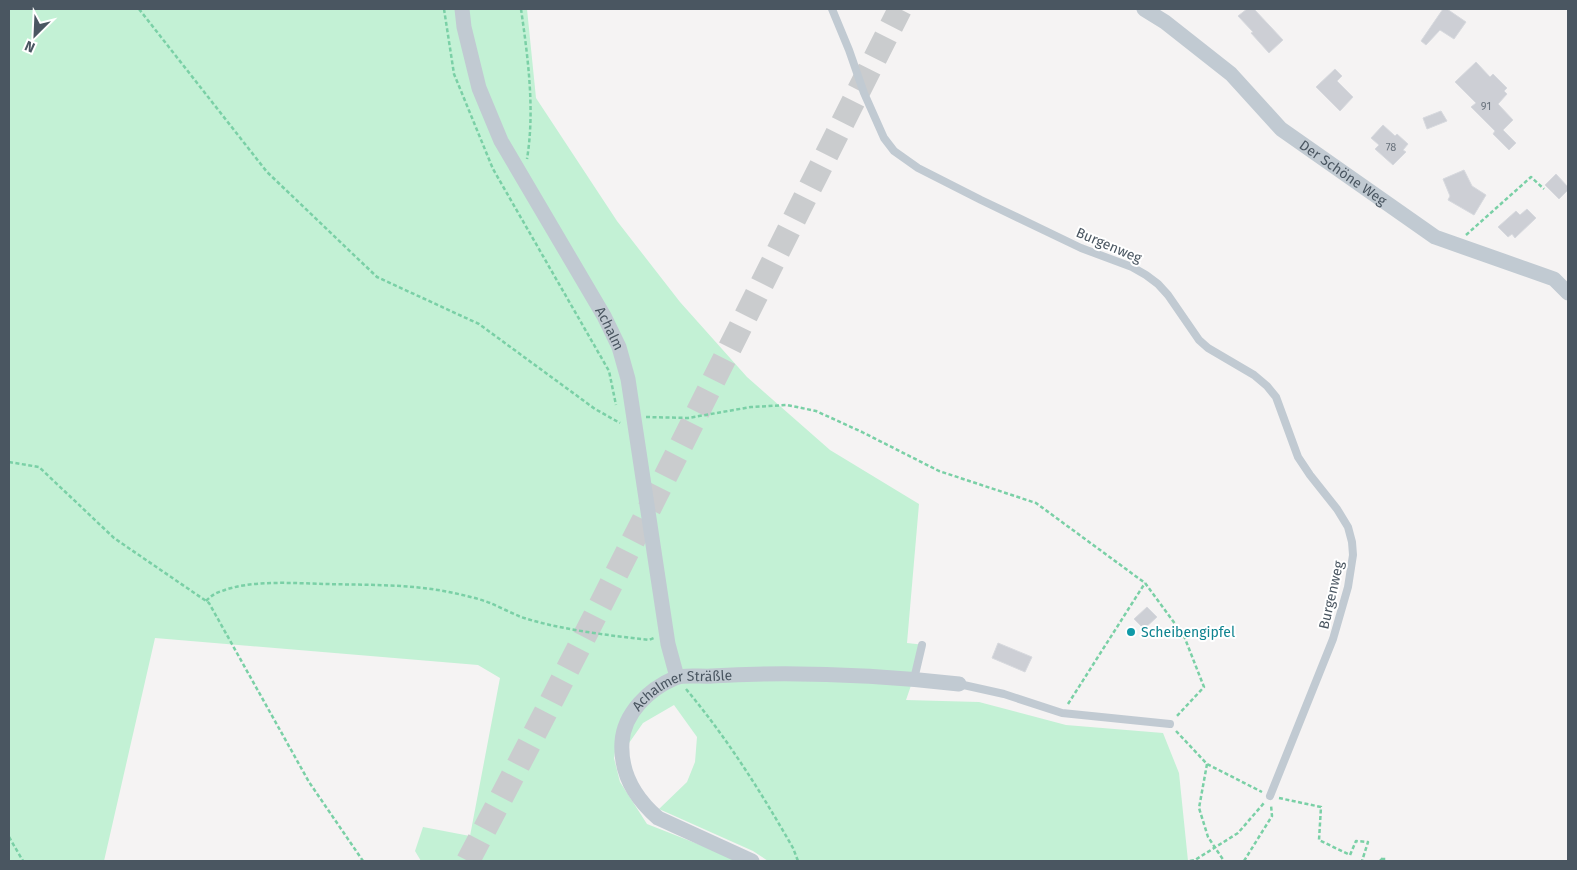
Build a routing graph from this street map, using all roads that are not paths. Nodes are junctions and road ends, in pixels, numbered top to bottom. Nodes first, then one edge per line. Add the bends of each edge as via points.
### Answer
1 (462, 9) edge
2 (832, 9) edge
3 (1144, 9) edge
4 (1568, 292) edge
5 (922, 645) dead end
6 (677, 677) junction
7 (914, 679) junction
8 (959, 684) joint
9 (1170, 724) road end
10 (1270, 796) road end
11 (752, 861) edge

1 - 6 street, Achalm via 479,88 501,141 619,347 635,418 668,644
2 - 10 lane, Burgenweg via 864,93 884,138 894,151 918,168 981,200 1146,275 1168,295 1199,340 1254,374 1276,397 1298,457 1348,528 1353,555 1348,587 1333,639
3 - 4 street, Der Schöne Weg via 1231,74 1281,129 1435,237 1554,279
5 - 7 lane
6 - 7 street, Achalmer Sträßle via 825,674
6 - 11 street, Achalmer Sträßle via 640,702 627,722 621,758 628,780 639,799 658,818
7 - 8 street, Achalmer Sträßle
8 - 9 lane via 1004,694 1062,713

